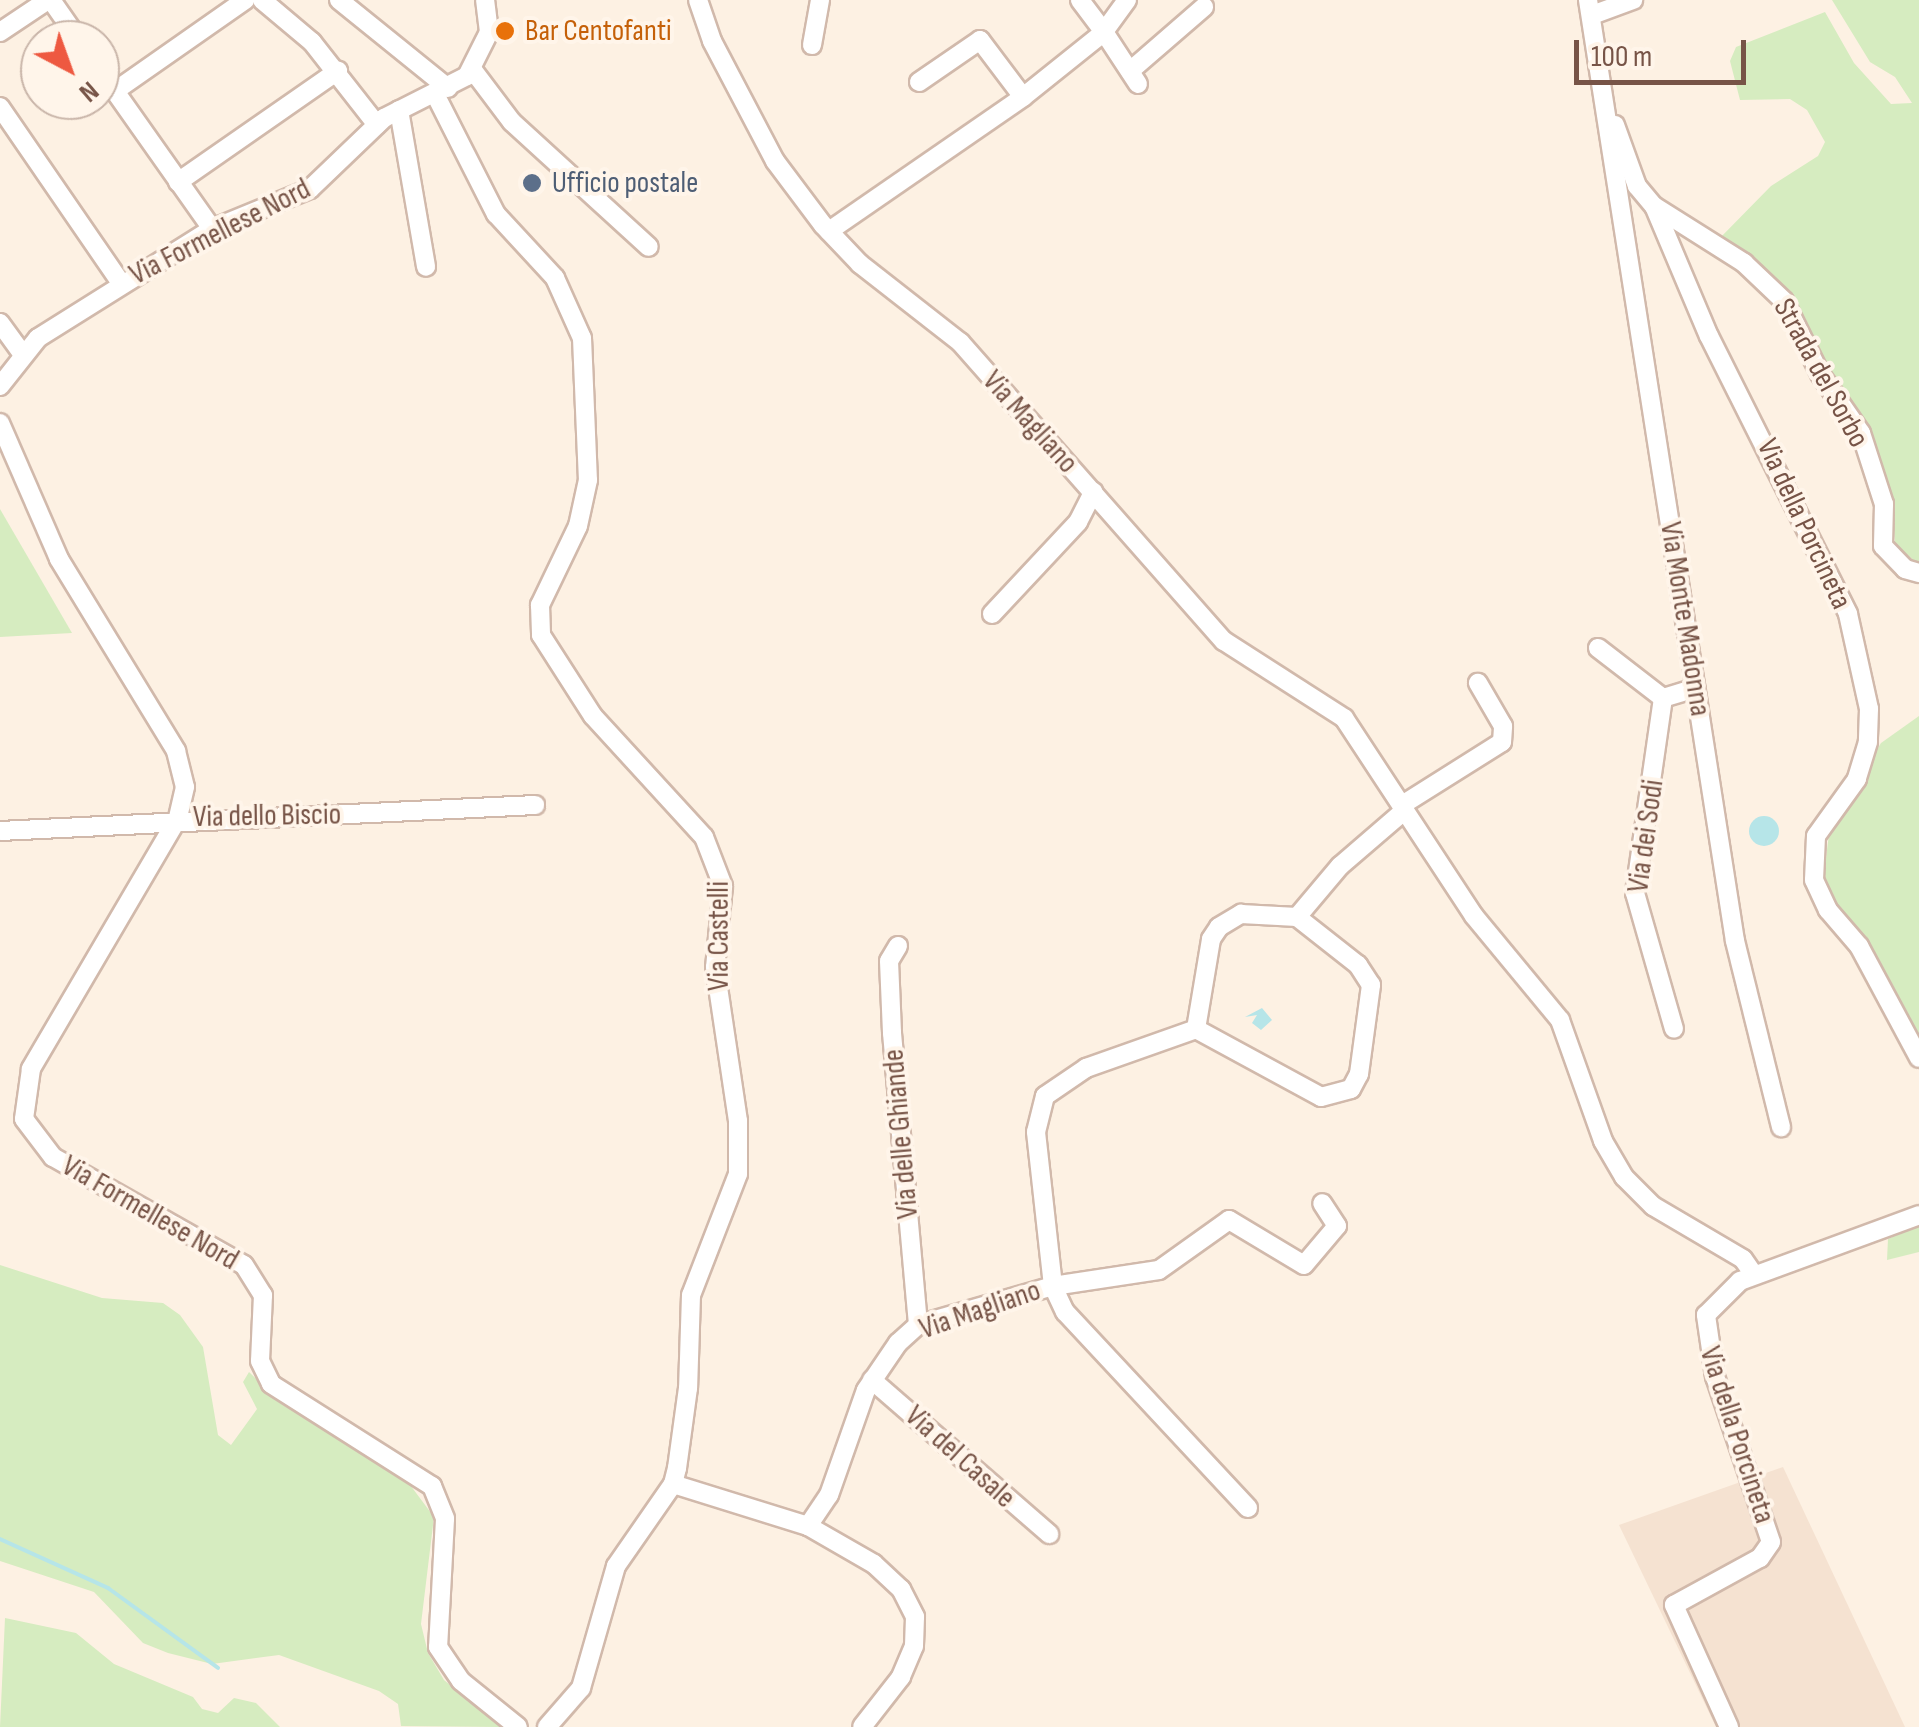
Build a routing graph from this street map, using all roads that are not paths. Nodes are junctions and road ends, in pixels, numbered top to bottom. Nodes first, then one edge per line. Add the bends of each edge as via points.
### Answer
1 (50, 0) edge
2 (244, 0) edge
3 (262, 0) edge
4 (339, 0) edge
5 (485, 0) edge
6 (698, 0) edge
7 (820, 0) edge
8 (1080, 0) edge
9 (1127, 0) edge
10 (1633, 0) edge
11 (1204, 8) dead end
12 (1590, 8) edge
13 (0, 32) edge
14 (1104, 32) junction
15 (812, 45) dead end
16 (472, 69) junction
17 (338, 72) junction
18 (919, 82) dead end
19 (120, 87) edge
20 (442, 91) junction
21 (1023, 97) junction
22 (120, 98) edge
23 (0, 107) edge
24 (1605, 107) junction
25 (398, 110) junction
26 (377, 124) junction
27 (178, 182) junction
28 (1654, 206) junction
29 (212, 230) junction
30 (828, 231) junction
31 (649, 247) dead end
32 (426, 267) dead end
33 (121, 282) junction
34 (0, 323) edge
35 (21, 352) junction
36 (0, 386) edge
37 (0, 423) edge
38 (1093, 492) junction
39 (1919, 574) edge
40 (992, 614) dead end
41 (1598, 648) dead end
42 (1478, 683) dead end
43 (1696, 688) junction
44 (1664, 698) junction
45 (535, 806) dead end
46 (1404, 807) junction
47 (178, 818) junction
48 (0, 831) edge
49 (1297, 917) junction
50 (898, 946) dead end
51 (1196, 1029) junction
52 (1674, 1029) dead end
53 (1919, 1058) edge
54 (1781, 1127) dead end
55 (1322, 1203) dead end
56 (1919, 1215) edge
57 (1754, 1275) junction
58 (1053, 1286) junction
59 (918, 1326) junction
60 (872, 1380) junction
61 (673, 1484) junction
62 (1248, 1508) dead end
63 (808, 1526) junction
64 (1049, 1534) dead end
65 (518, 1727) edge
66 (547, 1727) edge
67 (862, 1727) edge
68 (1729, 1727) edge

1 - 13 street
2 - 19 street
3 - 17 street
4 - 20 street
5 - 16 street via 489,32
6 - 30 street, Via Magliano via 712,42 775,161
7 - 15 street
8 - 14 street
9 - 14 street
10 - 12 street
11 - 14 street via 1134,78
12 - 24 street
14 - 21 street
16 - 20 street, Via Formellese Nord
16 - 31 street via 512,122
17 - 26 street
17 - 27 street
18 - 21 street via 980,40
20 - 25 street, Via Formellese Nord
20 - 61 street, Via Castelli via 496,214 555,278 582,338 588,480 578,526 540,605 541,635 600,724 704,837 722,878 715,967 737,1109 738,1165 734,1193 690,1294 688,1388
21 - 30 street
22 - 27 street
23 - 33 street
24 - 28 street, Strada del Sorbo via 1637,186
24 - 43 street, Via Monte Madonna
25 - 26 street, Via Formellese Nord
25 - 32 street
26 - 29 street, Via Formellese Nord via 310,189
27 - 29 street
28 - 39 street, Strada del Sorbo via 1744,263 1784,300 1820,374 1861,433 1884,504 1883,546
28 - 53 street, Via della Porcineta via 1709,336 1848,614 1869,709 1868,742 1857,779 1816,836 1814,880 1828,910 1860,946
29 - 33 street, Via Formellese Nord
30 - 38 street, Via Magliano via 953,335
33 - 35 street, Via Formellese Nord
34 - 35 street
35 - 36 street, Via Formellese Nord
37 - 47 street, Via Formellese Nord via 75,589 179,756 185,787
38 - 40 street via 1078,522
38 - 46 street, Via Magliano via 1233,649 1338,712
41 - 44 street
42 - 46 street via 1503,726 1502,742
43 - 44 street
43 - 54 street, Via Monte Madonna via 1746,1004
44 - 52 street, Via dei Sodi via 1635,892
45 - 47 street, Via dello Biscio
46 - 49 street
46 - 57 street, Via Magliano via 1483,929 1560,1020 1603,1141 1624,1177 1653,1206 1742,1259
47 - 48 street, Via dello Biscio
47 - 65 street, Via Formellese Nord via 37,1057 22,1095 24,1119 52,1157 212,1241 244,1265 263,1295 260,1361 270,1384 428,1481 445,1514 438,1647 456,1677
49 - 51 street via 1241,914 1215,932
49 - 51 street via 1358,965 1371,985 1360,1074 1350,1089 1321,1097
50 - 59 street, Via delle Ghiande via 889,961
51 - 58 street, Via Magliano via 1078,1072 1040,1102 1036,1132
55 - 58 street via 1338,1226 1304,1265 1229,1220 1159,1270
56 - 57 street, Via della Porcineta
57 - 68 street, Via della Porcineta via 1717,1298 1704,1329 1770,1545 1760,1558 1681,1598 1674,1608
58 - 59 street, Via Magliano
58 - 62 street via 1064,1312
59 - 60 street, Via Magliano
60 - 63 street, Via Magliano via 830,1494
60 - 64 street, Via del Casale
61 - 63 street
61 - 66 street, Via Castelli via 620,1559 584,1681
63 - 67 street via 884,1571 914,1613 908,1663

